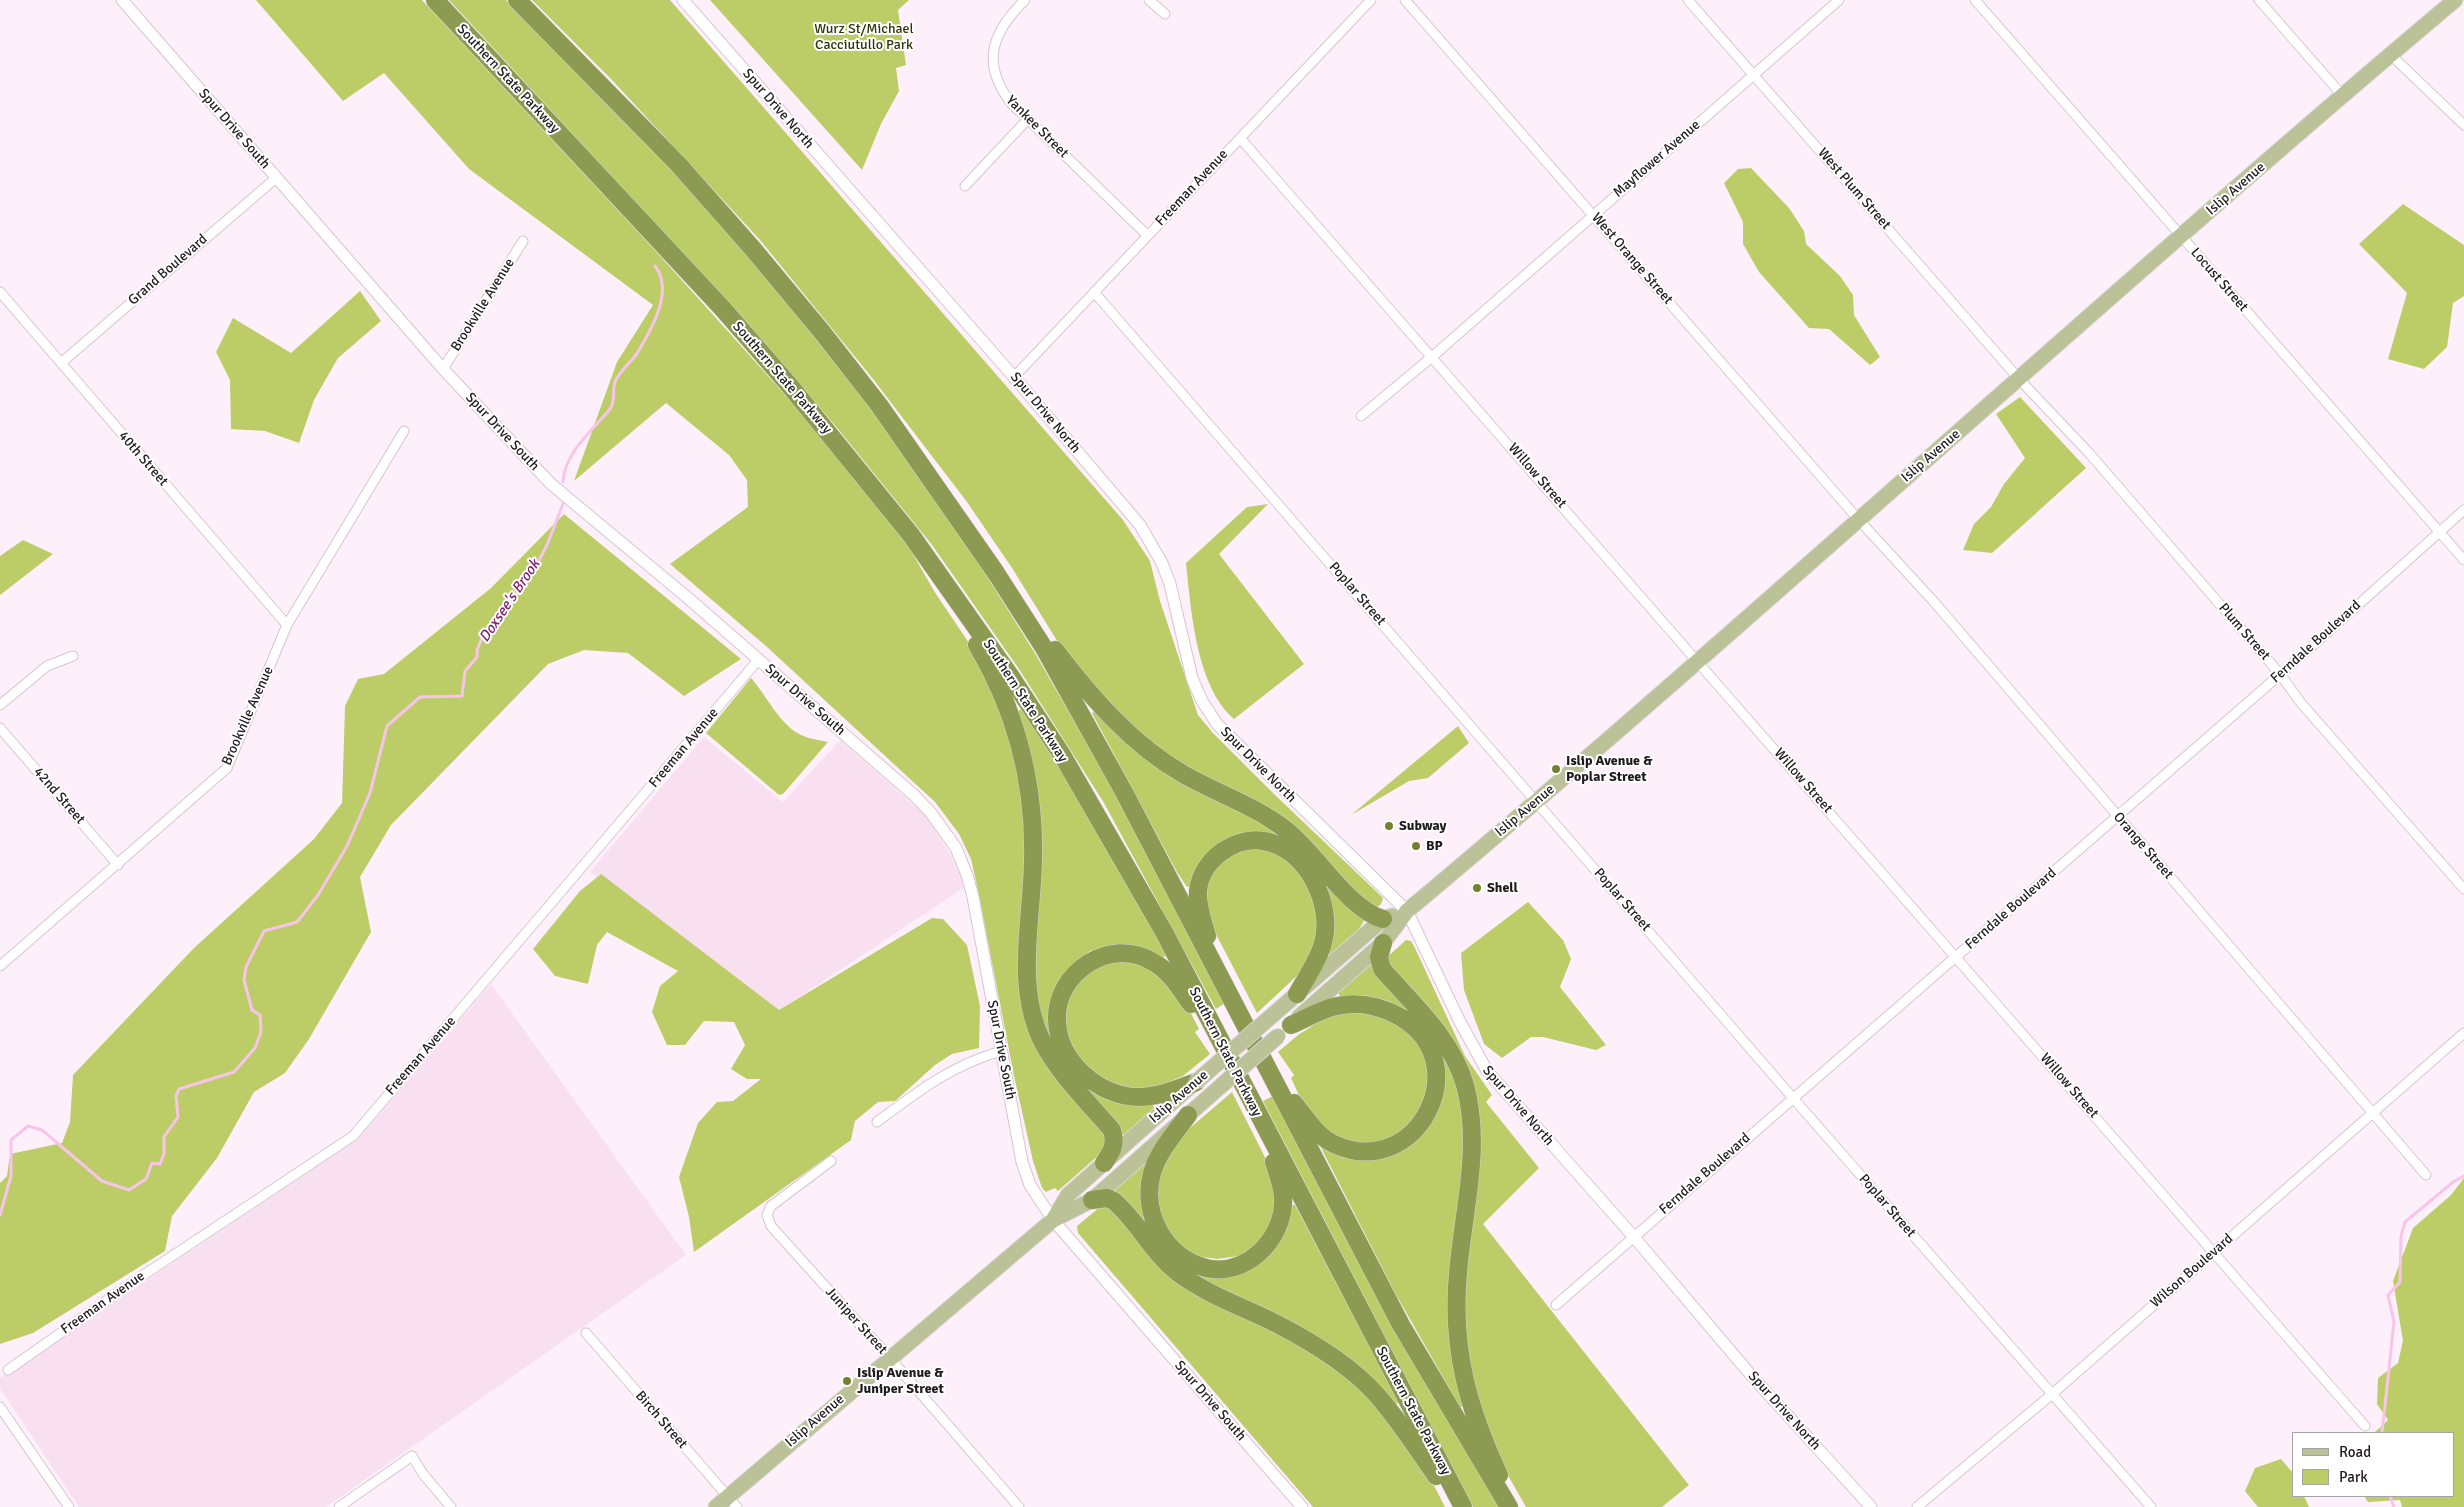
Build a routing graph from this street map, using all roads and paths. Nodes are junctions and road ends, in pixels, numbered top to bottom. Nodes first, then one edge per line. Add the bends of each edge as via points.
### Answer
1 (122, 0) edge
2 (435, 0) edge
3 (517, 0) edge
4 (683, 0) edge
5 (1025, 0) edge
6 (1148, 0) edge
7 (1370, 0) edge
8 (1405, 0) edge
9 (1688, 0) edge
10 (1839, 0) edge
11 (1975, 0) edge
12 (2259, 0) edge
13 (2455, 0) edge
14 (1165, 14) dead end
15 (2390, 54) junction
16 (1754, 75) junction
17 (2342, 96) junction
18 (1028, 120) junction
19 (2464, 125) edge
20 (1240, 138) junction
21 (276, 178) junction
22 (965, 186) dead end
23 (1592, 214) junction
24 (1148, 235) junction
25 (2181, 236) junction
26 (523, 241) dead end
27 (0, 292) edge
28 (1094, 292) junction
29 (1432, 356) junction
30 (61, 363) junction
31 (443, 369) junction
32 (1014, 377) junction
33 (2019, 379) junction
34 (1361, 416) dead end
35 (404, 431) dead end
36 (2464, 510) edge
37 (1858, 519) junction
38 (2440, 532) junction
39 (911, 535) junction
40 (2464, 560) edge
41 (996, 573) junction
42 (287, 625) junction
43 (73, 656) dead end
44 (759, 660) junction
45 (1698, 660) junction
46 (2280, 674) junction
47 (0, 705) edge
48 (0, 728) edge
49 (1537, 801) junction
50 (2117, 816) junction
51 (118, 865) junction
52 (2464, 889) edge
53 (1407, 911) junction
54 (1383, 919) junction
55 (1383, 943) junction
56 (1956, 956) junction
57 (0, 966) edge
58 (1218, 974) junction
59 (1297, 994) junction
60 (1291, 1025) junction
61 (2464, 1033) edge
62 (1218, 1038) junction
63 (1001, 1051) junction
64 (1264, 1063) junction
65 (1196, 1082) junction
66 (1793, 1098) junction
67 (2374, 1112) junction
68 (1188, 1115) junction
69 (1261, 1121) junction
70 (877, 1122) dead end
71 (831, 1161) dead end
72 (1104, 1163) junction
73 (2426, 1175) dead end
74 (1092, 1200) junction
75 (1053, 1220) junction
76 (1633, 1236) junction
77 (2214, 1252) junction
78 (1556, 1305) dead end
79 (586, 1333) dead end
80 (889, 1357) junction
81 (8, 1370) dead end
82 (2051, 1395) junction
83 (0, 1407) edge
84 (2365, 1426) dead end
85 (733, 1502) edge
86 (69, 1507) edge
87 (339, 1507) edge
88 (451, 1507) edge
89 (716, 1507) edge
90 (1019, 1507) edge
91 (1302, 1507) edge
92 (1457, 1507) edge
93 (1463, 1507) edge
94 (1509, 1507) edge
95 (1514, 1507) edge
96 (1871, 1507) edge
97 (1917, 1507) edge
98 (2151, 1507) edge

1 - 21 street, Spur Drive South
2 - 39 highway, Southern State Parkway via 723,310
3 - 41 highway via 678,164 778,280 879,405
4 - 32 street, Spur Drive North
5 - 18 street, Yankee Street via 1002,26 992,53 1001,90
6 - 14 street
7 - 20 street, Freeman Avenue
8 - 23 street, West Orange Street
9 - 16 street, West Plum Street
10 - 16 street, Mayflower Avenue
11 - 25 street, Locust Street
12 - 17 street
13 - 15 main road, Islip Avenue
15 - 17 main road, Islip Avenue
15 - 19 street
16 - 23 street, Mayflower Avenue
16 - 33 street, West Plum Street
17 - 25 main road, Islip Avenue
18 - 22 street
18 - 24 street, Yankee Street
20 - 24 street, Freeman Avenue
20 - 29 street, Willow Street
21 - 30 street, Grand Boulevard
21 - 31 street, Spur Drive South
23 - 29 street, Mayflower Avenue
23 - 37 street, West Orange Street
24 - 28 street, Freeman Avenue
25 - 33 main road, Islip Avenue
25 - 38 street, Locust Street
26 - 31 street, Brookville Avenue
27 - 30 street, 40th Street
28 - 32 street, Freeman Avenue
28 - 49 street, Poplar Street
29 - 34 street, Mayflower Avenue
29 - 45 street, Willow Street
30 - 42 street, 40th Street
31 - 44 street, Spur Drive South via 552,484
32 - 53 street, Spur Drive North via 1152,543 1170,584 1192,678 1213,719
33 - 37 main road, Islip Avenue
33 - 46 street, Plum Street via 2090,454
35 - 42 street, Brookville Avenue
36 - 38 street, Ferndale Boulevard
37 - 45 main road, Islip Avenue
37 - 50 street, Orange Street via 1935,603
38 - 40 street, Locust Street
38 - 46 street, Ferndale Boulevard
39 - 62 highway, Southern State Parkway via 1062,756 1164,932
39 - 72 highway via 986,660 1004,697 1018,738 1028,781 1032,821 1028,976 1033,1013 1042,1040 1058,1067 1112,1130 1113,1150
41 - 54 highway via 1077,679 1145,748 1182,774 1286,829 1313,854 1360,908
41 - 58 highway via 1082,714
42 - 51 street, Brookville Avenue via 227,768
43 - 47 street via 47,666
44 - 63 street, Spur Drive South via 915,796 956,848 973,897
44 - 81 street, Freeman Avenue via 353,1136 130,1284
45 - 49 main road, Islip Avenue
45 - 56 street, Willow Street
46 - 50 street, Ferndale Boulevard
46 - 52 street, Plum Street via 2301,703
48 - 51 street, 42nd Street
49 - 53 main road, Islip Avenue
49 - 66 street, Poplar Street
50 - 56 street, Ferndale Boulevard
50 - 67 street, Orange Street
51 - 57 street, Brookville Avenue
53 - 54 main road, Islip Avenue
53 - 55 main road, Islip Avenue
53 - 76 street, Spur Drive North via 1487,1071
54 - 59 main road, Islip Avenue
55 - 60 main road, Islip Avenue
55 - 95 highway via 1379,957 1382,969 1432,1025 1452,1055 1465,1085 1473,1155 1458,1274 1456,1316 1460,1356 1479,1431
56 - 66 street, Ferndale Boulevard
56 - 77 street, Willow Street
58 - 59 highway via 1200,910 1198,891 1203,874 1212,859 1228,848 1245,842 1264,841 1282,847 1298,861 1312,877 1322,899 1326,921 1324,942
58 - 64 highway
59 - 65 main road, Islip Avenue, bridge
60 - 64 highway via 1334,1006 1354,1004 1375,1006 1411,1024 1425,1040 1435,1062 1437,1083 1433,1103 1424,1120 1410,1135 1375,1151 1356,1151 1335,1145 1316,1131
60 - 68 main road, Islip Avenue, bridge
61 - 67 street, Wilson Boulevard
62 - 65 highway via 1168,974 1153,961 1117,953 1081,967 1068,981 1059,1000 1057,1020 1061,1042 1083,1075 1119,1094 1136,1097 1156,1095
62 - 69 highway, Southern State Parkway
63 - 70 street via 982,1056 939,1077
63 - 75 street, Spur Drive South via 1022,1162 1030,1185
64 - 94 highway via 1401,1325
65 - 72 main road, Islip Avenue
66 - 76 street, Ferndale Boulevard
66 - 82 street, Poplar Street
67 - 73 street, Orange Street
67 - 77 street, Wilson Boulevard
68 - 69 highway via 1159,1156 1149,1195 1159,1233 1171,1249 1208,1268 1227,1268 1247,1262 1274,1236 1282,1218 1279,1179
68 - 74 main road, Islip Avenue
69 - 93 highway, Southern State Parkway
71 - 80 street, Juniper Street via 771,1206 767,1215 771,1226
72 - 75 main road, Islip Avenue via 1068,1195
74 - 75 main road, Islip Avenue
74 - 92 highway via 1107,1198 1114,1202 1156,1252 1202,1289 1312,1343 1344,1365 1375,1393 1403,1428
75 - 80 main road, Islip Avenue
75 - 91 street, Spur Drive South
76 - 78 street, Ferndale Boulevard
76 - 96 street, Spur Drive North via 1750,1374
77 - 82 street, Wilson Boulevard
77 - 84 street, Willow Street
79 - 85 street, Birch Street
80 - 85 main road, Islip Avenue
80 - 90 street, Juniper Street
82 - 97 street, Wilson Boulevard
82 - 98 street, Poplar Street
83 - 86 street
85 - 89 main road, Islip Avenue
87 - 88 street via 412,1456

